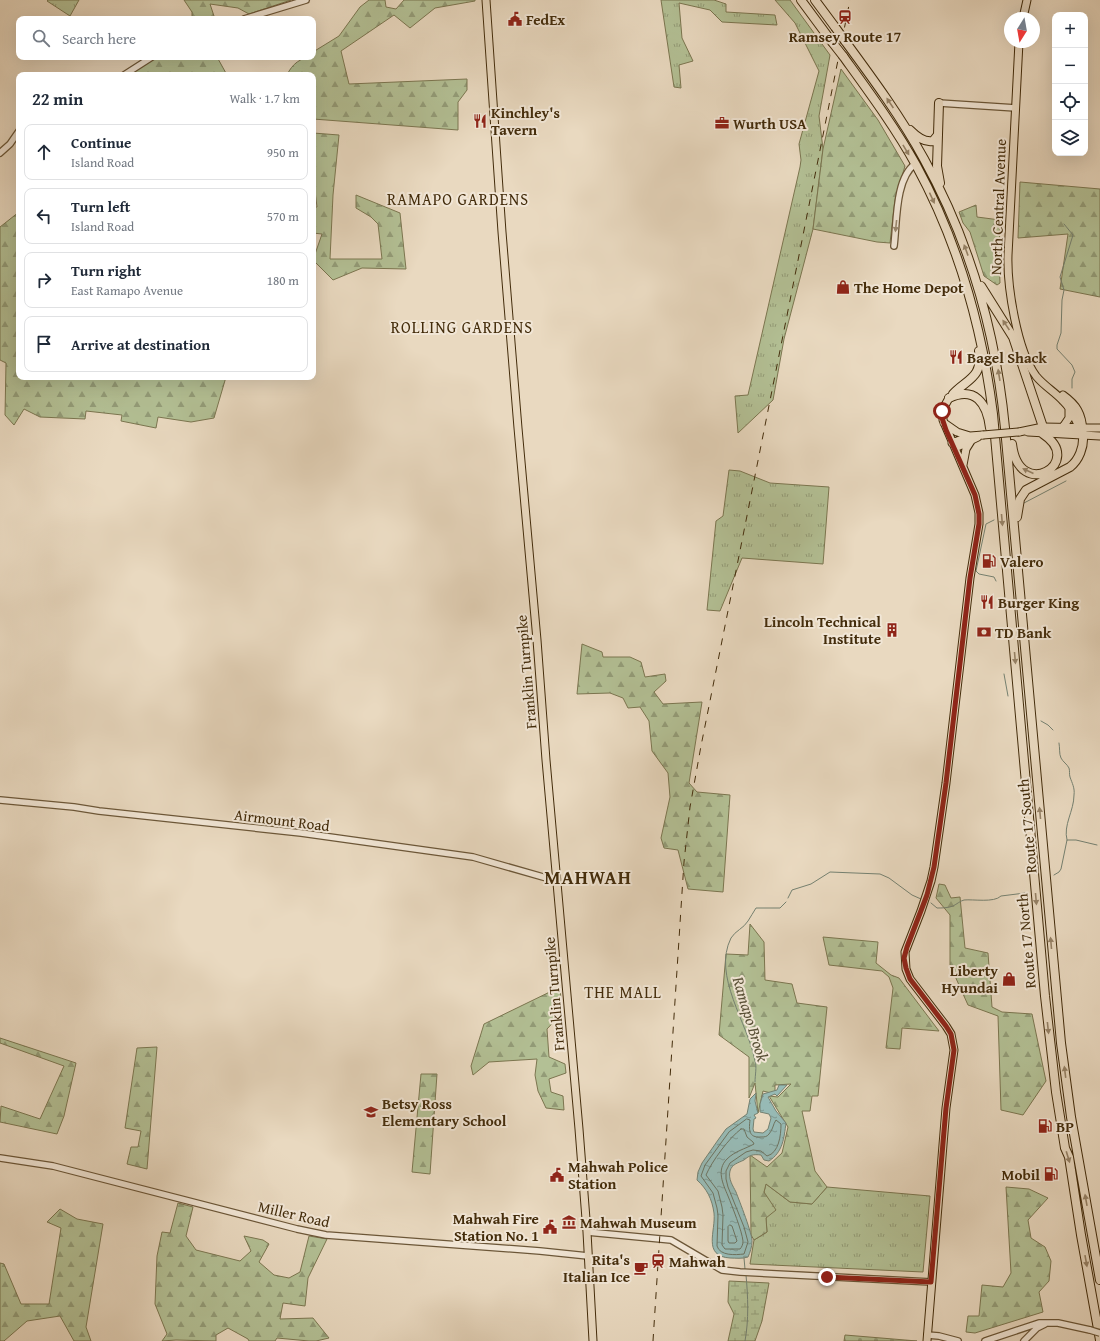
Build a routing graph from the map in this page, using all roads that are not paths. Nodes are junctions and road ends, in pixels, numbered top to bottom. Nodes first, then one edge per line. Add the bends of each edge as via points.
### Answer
1 (306, 0) edge
2 (486, 0) edge
3 (801, 0) edge
4 (815, 0) edge
5 (1027, 0) edge
6 (1024, 12) edge
7 (254, 16) edge
8 (1019, 48) edge
9 (147, 60) edge
10 (129, 72) edge
11 (939, 103) joint
12 (1016, 108) junction
13 (903, 123) junction
14 (16, 135) edge
15 (937, 136) junction
16 (0, 153) edge
17 (915, 164) junction
18 (943, 195) junction
19 (894, 246) dead end
20 (974, 275) junction
21 (980, 336) junction
22 (1048, 387) junction
23 (949, 398) junction
24 (1068, 407) junction
25 (1004, 414) junction
26 (944, 422) junction
27 (1063, 427) junction
28 (1100, 428) edge
29 (1043, 430) junction
30 (1081, 430) junction
31 (1100, 436) edge
32 (971, 438) junction
33 (954, 445) junction
34 (963, 465) junction
35 (999, 477) junction
36 (1015, 534) junction
37 (0, 800) edge
38 (557, 881) junction
39 (0, 1158) edge
40 (587, 1232) junction
41 (588, 1256) junction
42 (1100, 1280) edge
43 (931, 1282) junction
44 (1090, 1287) junction
45 (1047, 1323) junction
46 (1033, 1332) junction
47 (1009, 1333) junction
48 (1100, 1333) edge
49 (927, 1338) edge
50 (1100, 1340) edge
51 (593, 1341) edge
52 (958, 1341) edge
53 (985, 1341) edge
54 (1004, 1341) edge
55 (1024, 1341) edge
56 (1031, 1341) edge
57 (1095, 1341) edge

1 - 7 street
2 - 38 main road, Franklin Turnpike via 517,421
3 -> 17 highway, bridge via 883,112
13 -> 4 highway, bridge
5 - 6 main road
8 - 12 main road, North Central Avenue
9 - 10 street
11 - 12 street
11 - 15 highway
12 - 22 main road, North Central Avenue via 1008,284 1027,360 1035,375
13 - 15 highway via 926,142 933,141
13 - 18 highway
14 - 16 street
15 - 18 highway via 937,166
17 -> 19 street via 911,166 901,187
17 -> 21 highway via 953,248
20 -> 18 highway
25 -> 20 highway via 993,344
29 -> 20 highway via 1013,337
21 - 23 highway via 976,340 979,360 975,374
21 - 35 highway via 990,392
22 - 24 main road, North Central Avenue
22 - 30 main road, North Central Avenue via 1074,404 1082,419
23 - 26 main road via 942,411
23 - 35 highway via 966,394 974,396 981,403 989,419
24 - 27 main road via 1069,418
24 - 30 main road, North Central Avenue
29 -> 25 highway via 1055,446 1056,460 1052,468 1044,473 1029,473 1015,458
25 - 36 highway
26 - 32 main road
26 - 33 main road
27 - 29 main road
27 - 30 main road
28 - 30 main road
29 - 30 main road
29 - 32 main road, bridge
30 - 31 main road
30 - 36 highway via 1083,443 1074,464 1024,492 1019,502
32 - 33 main road
32 - 34 main road
33 - 34 main road
34 - 43 main road via 976,499 979,524 934,867 927,895 904,958 907,974 946,1026 953,1044
35 -> 44 highway, Route 17 North via 1048,1030 1062,1131 1069,1157
42 -> 36 highway, Route 17 South via 1071,1117 1061,1043
37 - 38 street, Airmount Road via 301,834 473,857
38 - 40 main road, Franklin Turnpike
39 - 41 street, Miller Road via 53,1166 319,1233
40 - 41 main road, Franklin Turnpike
40 - 43 street via 671,1240 722,1270
41 - 51 main road, Franklin Turnpike
43 - 49 main road
44 - 50 highway, Route 17 North
44 - 57 highway
45 - 46 street
45 - 47 street via 1034,1324
45 - 48 street, bridge via 1058,1323
46 - 55 street
46 - 56 street
47 - 53 street
47 - 54 street
49 - 52 street via 939,1336

